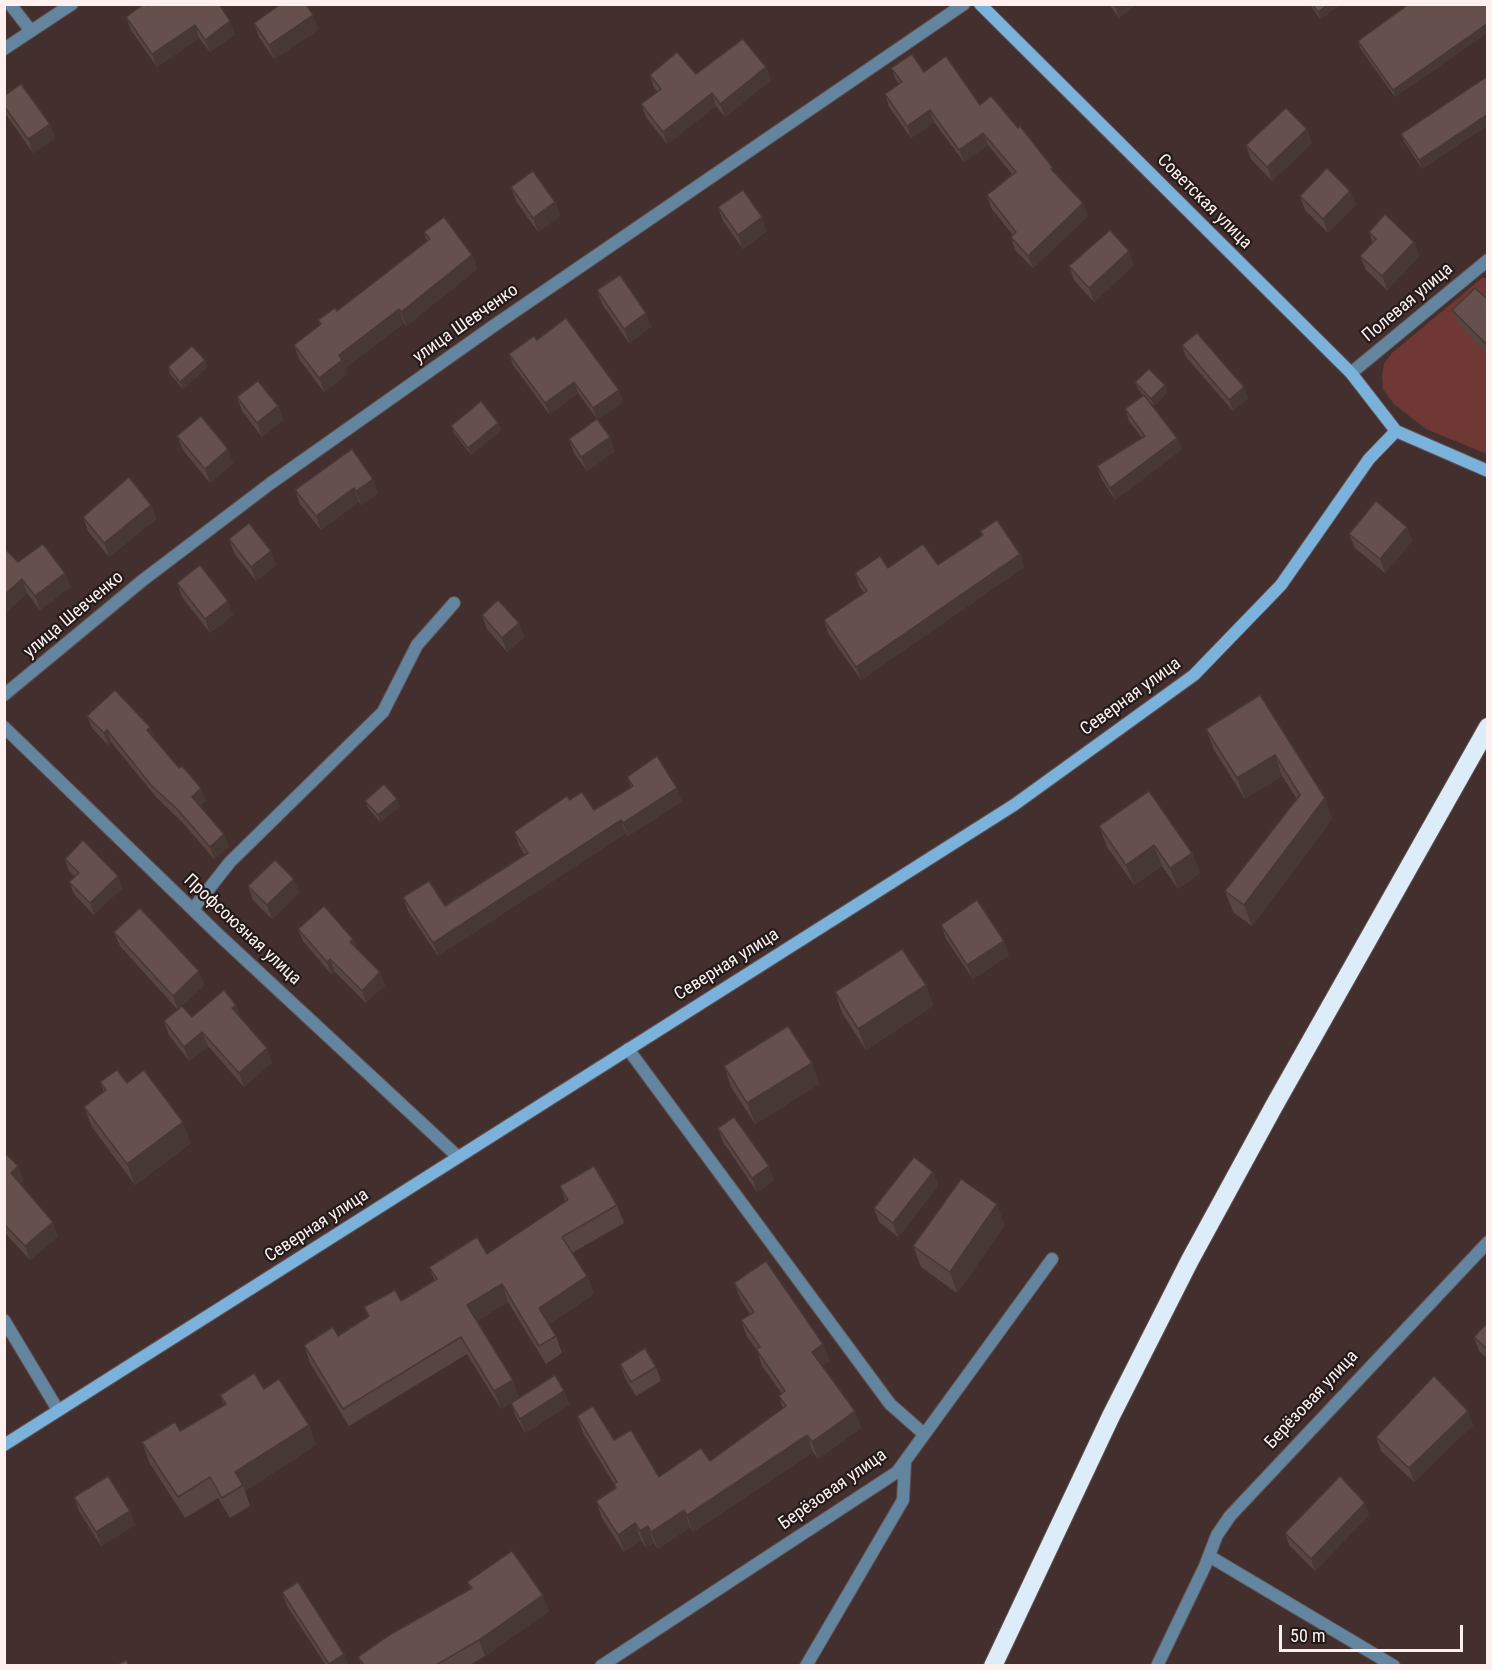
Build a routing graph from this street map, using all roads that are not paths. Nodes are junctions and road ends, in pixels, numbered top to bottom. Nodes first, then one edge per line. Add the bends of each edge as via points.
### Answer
1 (10, 4) edge
2 (72, 4) edge
3 (964, 4) edge
4 (980, 4) edge
5 (31, 31) junction
6 (4, 49) edge
7 (1488, 260) edge
8 (1351, 373) junction
9 (1396, 431) junction
10 (1488, 471) edge
11 (454, 603) dead end
12 (4, 695) edge
13 (4, 727) edge
14 (1488, 727) edge
15 (193, 909) junction
16 (628, 1049) junction
17 (457, 1156) junction
18 (1488, 1242) edge
19 (1053, 1259) dead end
20 (4, 1320) edge
21 (58, 1410) junction
22 (924, 1434) junction
23 (4, 1445) edge
24 (905, 1461) junction
25 (1209, 1556) junction
26 (601, 1665) edge
27 (806, 1665) edge
28 (993, 1665) edge
29 (1157, 1665) edge
30 (1394, 1665) edge

1 - 5 street
2 - 5 street
3 - 12 street, улица Шевченко via 271,483 143,580
4 - 8 street, Советская улица
5 - 6 street
7 - 8 street, Полевая улица
8 - 9 street, Советская улица
9 - 10 street
9 - 16 street, Северная улица via 1369,459 1281,585 1194,675 1014,805
11 - 15 street via 417,645 383,712 230,862
13 - 15 street, Профсоюзная улица
14 - 28 highway via 1190,1260
15 - 17 street, Профсоюзная улица
16 - 17 street, Северная улица
16 - 22 street via 890,1404
17 - 21 street, Северная улица via 326,1243
18 - 25 street, Берёзовая улица via 1230,1516
19 - 22 street, Берёзовая улица
20 - 21 street
21 - 23 street, Северная улица
22 - 24 street, Берёзовая улица
24 - 26 street, Берёзовая улица via 897,1472
24 - 27 street via 903,1500
25 - 29 street, Берёзовая улица
25 - 30 street

